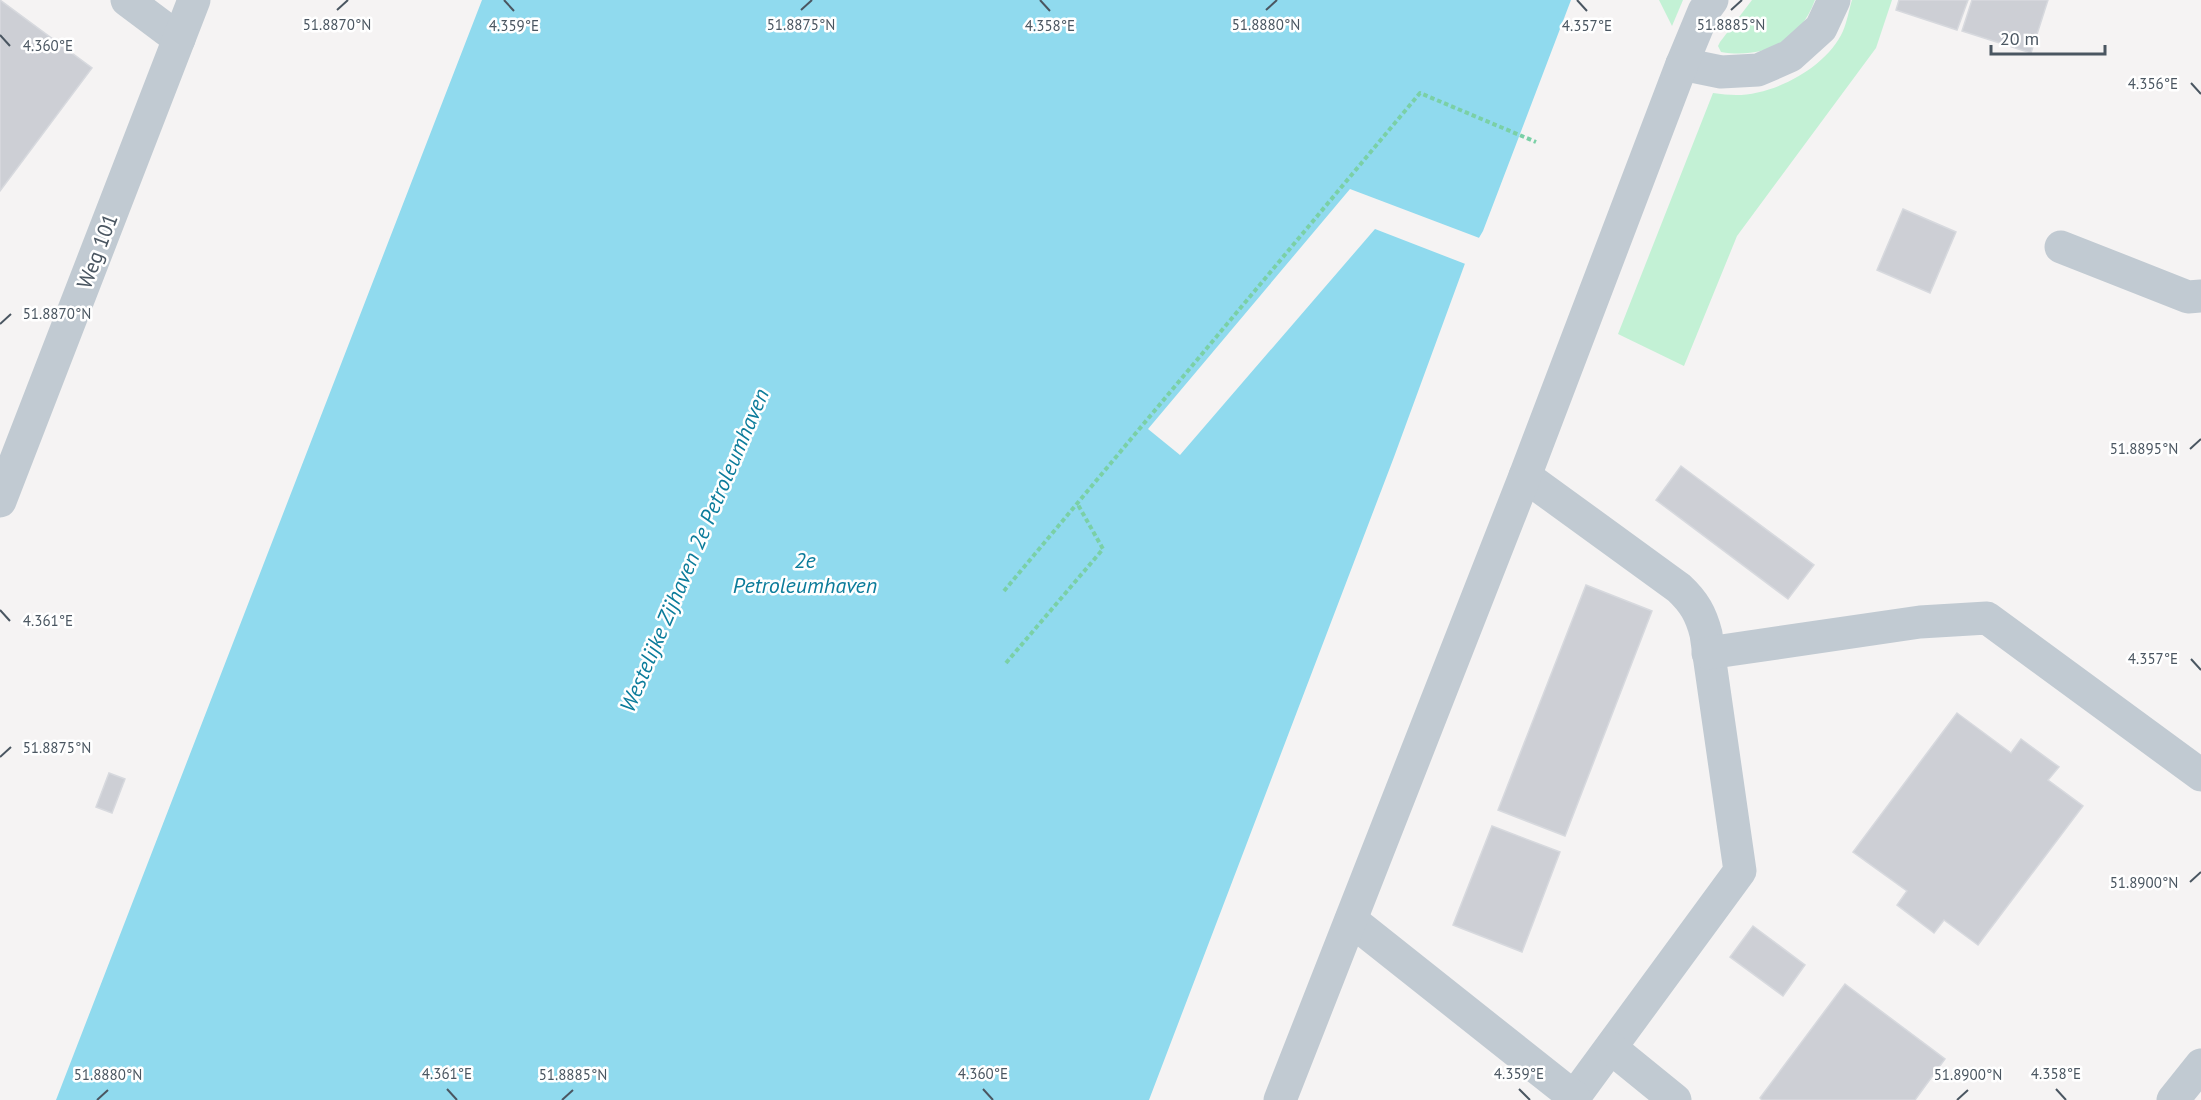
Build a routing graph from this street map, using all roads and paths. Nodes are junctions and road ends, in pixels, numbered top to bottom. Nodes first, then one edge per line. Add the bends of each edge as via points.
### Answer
1 (127, 0) edge
2 (194, 0) edge
3 (1712, 0) edge
4 (1833, 0) edge
5 (179, 39) junction
6 (1682, 64) junction
7 (1536, 142) dead end
8 (2061, 247) dead end
9 (2201, 296) edge
10 (1525, 476) junction
11 (0, 501) edge
12 (1077, 503) junction
13 (1004, 591) dead end
14 (1708, 653) junction
15 (1006, 663) dead end
16 (2201, 775) edge
17 (1351, 920) junction
18 (1611, 1048) junction
19 (2201, 1065) edge
20 (1573, 1098) edge
21 (1280, 1100) edge
22 (1675, 1100) edge
23 (2173, 1100) edge

1 - 5 lane
2 - 5 lane, Weg 101
3 - 6 lane
4 - 6 lane via 1821,27 1798,49 1758,70 1721,72
5 - 11 lane, Weg 101
6 - 10 lane
7 - 12 path via 1420,93
8 - 9 lane via 2188,297
10 - 14 lane via 1693,601 1701,615
10 - 17 lane
12 - 13 path
12 - 15 path via 1103,549
14 - 16 lane via 1920,622 1987,618
14 - 18 lane via 1740,871
17 - 20 lane
17 - 21 lane
18 - 20 lane
18 - 22 lane
19 - 23 lane

